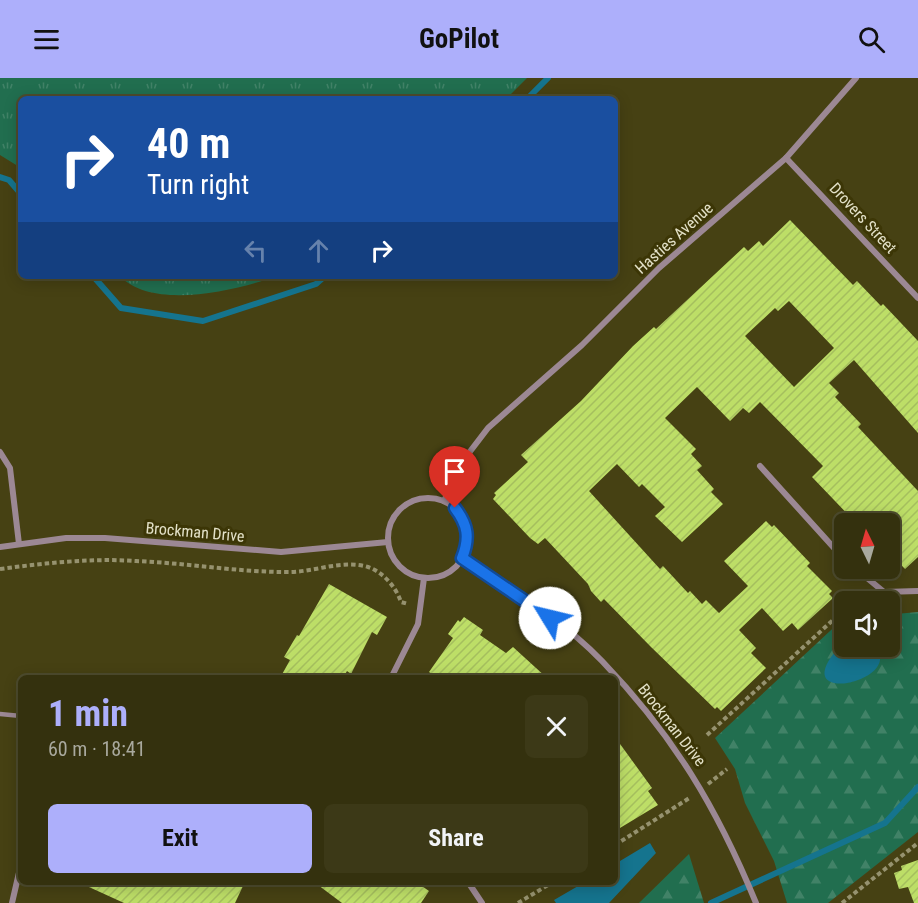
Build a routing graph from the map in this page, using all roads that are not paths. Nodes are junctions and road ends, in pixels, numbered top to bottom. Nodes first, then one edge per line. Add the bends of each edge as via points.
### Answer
1 (856, 78) edge
2 (786, 158) junction
3 (918, 297) edge
4 (0, 452) edge
5 (760, 466) dead end
6 (444, 501) junction
7 (388, 542) junction
8 (19, 544) junction
9 (0, 547) edge
10 (834, 548) edge
11 (462, 558) junction
12 (424, 578) junction
13 (868, 579) edge
14 (918, 591) edge
15 (392, 675) edge
16 (615, 675) edge
17 (618, 679) edge
18 (0, 714) edge
19 (18, 716) edge
20 (18, 877) edge
21 (470, 885) edge
22 (12, 903) edge
23 (482, 903) edge
24 (756, 903) edge

1 - 2 street, Hasties Avenue
2 - 3 street, Drovers Street
2 - 6 street, Hasties Avenue via 659,268 582,345 488,428 462,462
4 - 8 street via 10,468
5 - 10 street
6 - 7 street via 416,499 404,506 394,515
6 - 11 street via 455,508 468,532
7 - 8 street, Brockman Drive via 281,552 105,538
7 - 12 street via 399,566
8 - 9 street, Brockman Drive
11 - 12 street via 446,573
11 - 16 street, Brockman Drive via 567,630
12 - 15 street via 418,624
13 - 14 street via 884,592
17 - 24 street, Brockman Drive via 671,741 702,788 732,843
18 - 19 lane
20 - 22 street
21 - 23 street

